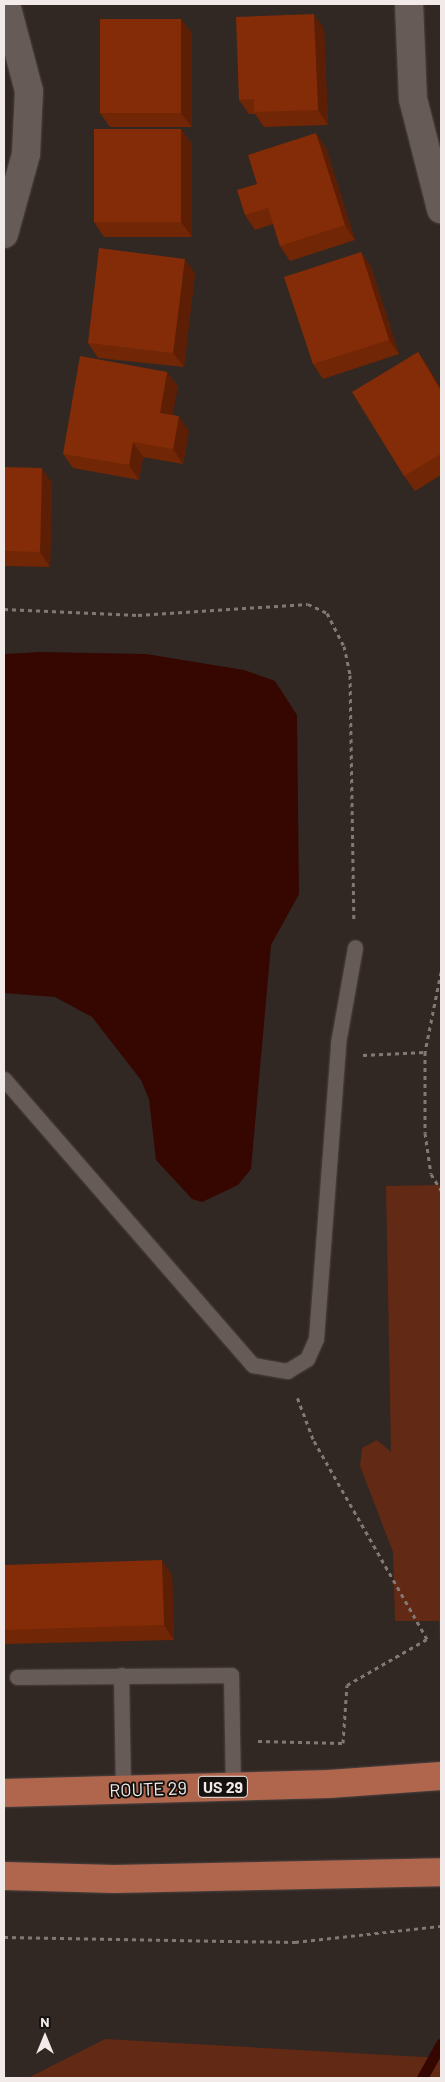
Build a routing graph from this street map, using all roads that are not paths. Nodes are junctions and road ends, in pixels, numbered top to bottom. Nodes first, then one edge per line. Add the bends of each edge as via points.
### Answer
1 (6, 4) edge
2 (410, 4) edge
3 (441, 209) edge
4 (4, 234) edge
5 (355, 948) road end
6 (4, 1079) edge
7 (121, 1675) junction
8 (16, 1677) dead end
9 (441, 1776) edge
10 (233, 1787) junction
11 (123, 1790) junction
12 (4, 1793) edge
13 (441, 1872) edge
14 (4, 1876) edge

1 - 4 street via 29,91 26,154
2 - 3 street via 413,99
5 - 6 lane via 337,1056 316,1339 307,1359 287,1372 253,1366
7 - 8 lane
7 - 10 lane via 231,1674
7 - 11 lane
9 - 10 main road, ROUTE 29 / US 29
10 - 11 main road, ROUTE 29 / US 29
11 - 12 main road, ROUTE 29 / US 29
13 - 14 main road via 114,1879

